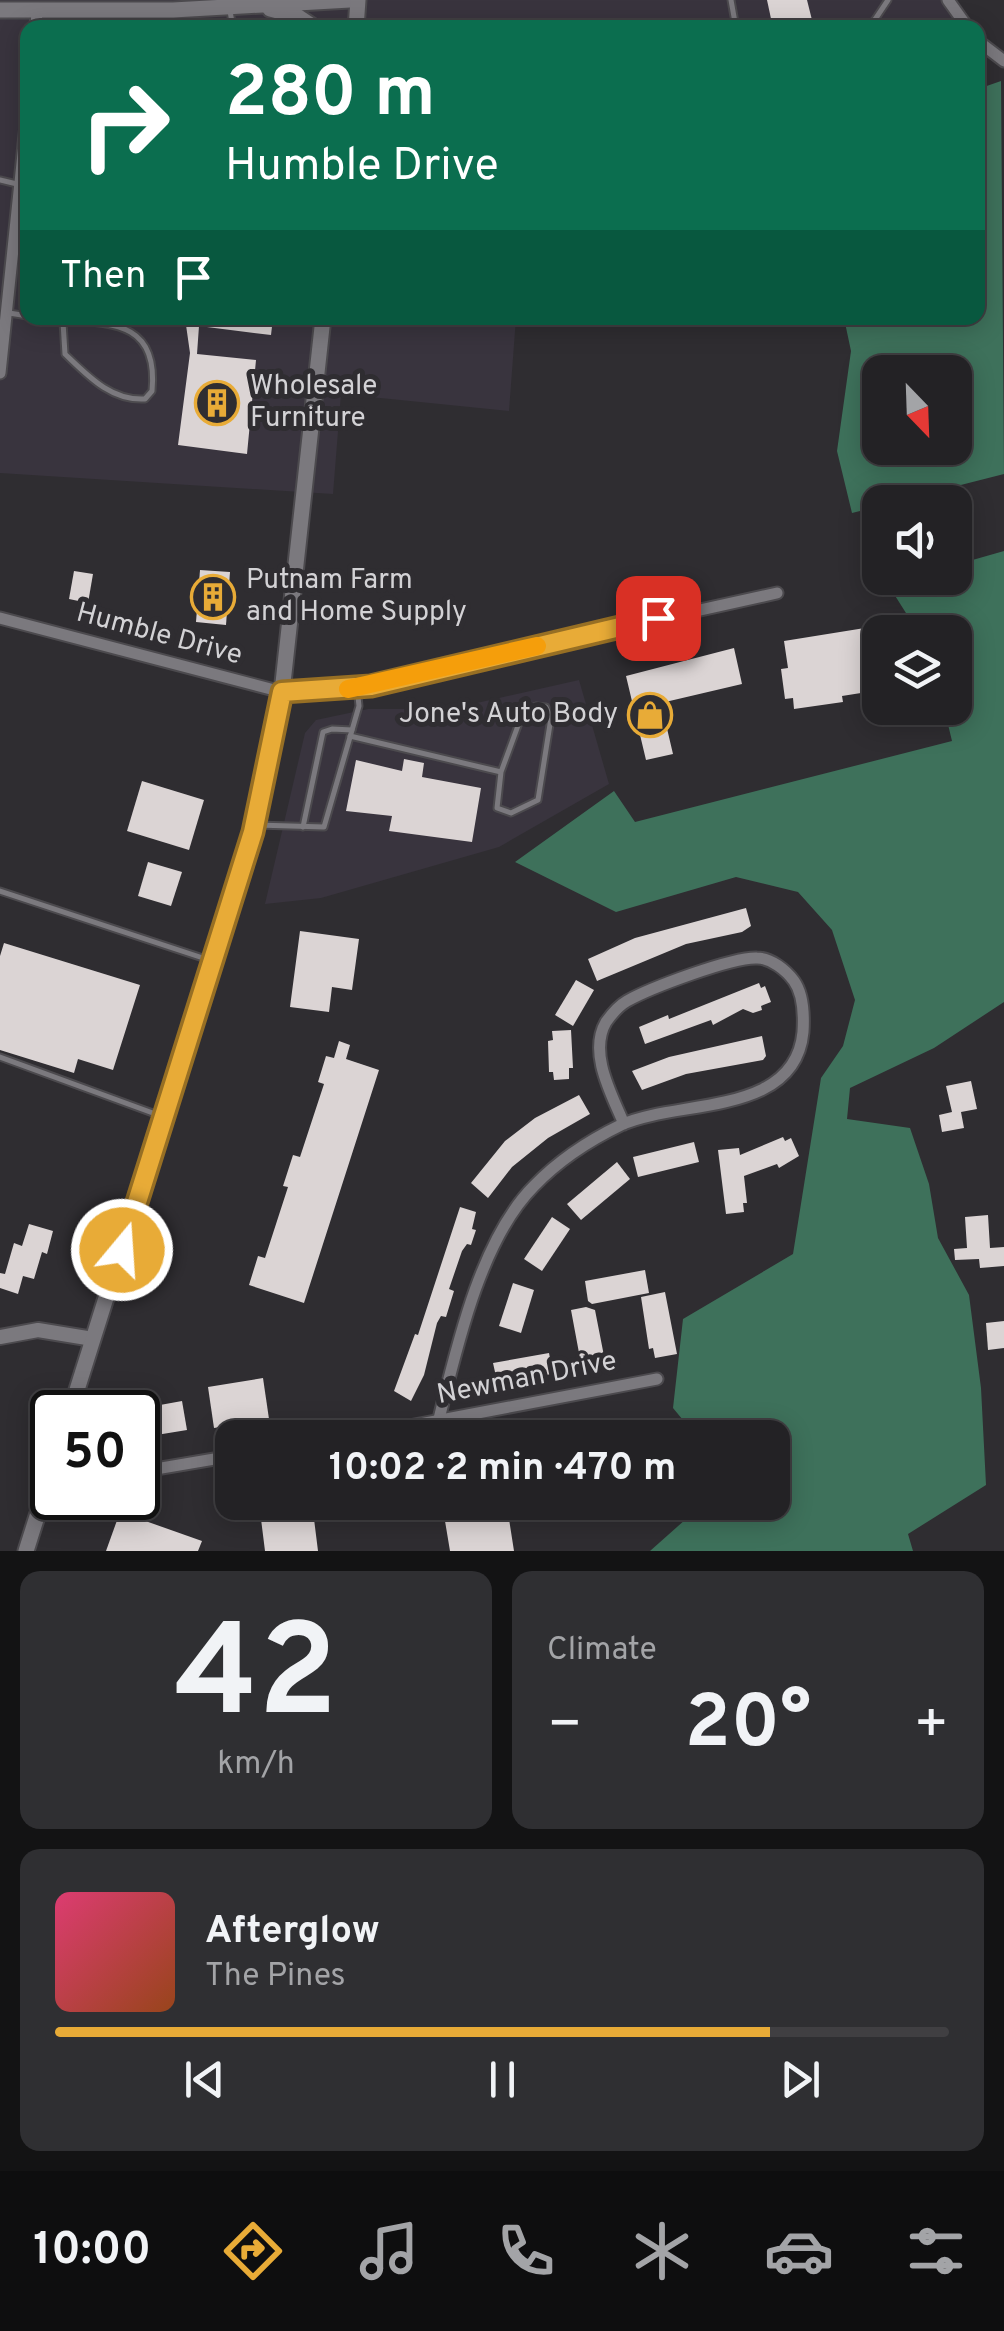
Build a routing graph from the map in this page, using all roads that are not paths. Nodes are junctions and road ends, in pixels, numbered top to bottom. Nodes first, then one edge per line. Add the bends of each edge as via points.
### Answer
1 (350, 0) edge
2 (209, 4) edge
3 (181, 5) edge
4 (256, 5) junction
5 (230, 7) junction
6 (0, 10) edge
7 (38, 10) junction
8 (37, 20) edge
9 (232, 20) edge
10 (303, 20) edge
11 (20, 176) edge
12 (0, 180) edge
13 (19, 185) junction
14 (5, 269) edge
15 (6, 313) junction
16 (20, 315) edge
17 (63, 325) edge
18 (107, 325) edge
19 (322, 325) edge
20 (2, 340) edge
21 (0, 372) edge
22 (776, 594) dead end
23 (0, 618) edge
24 (357, 687) junction
25 (282, 692) junction
26 (351, 733) junction
27 (500, 772) junction
28 (254, 825) junction
29 (303, 826) junction
30 (0, 891) edge
31 (212, 961) junction
32 (0, 1056) edge
33 (164, 1117) junction
34 (624, 1124) junction
35 (0, 1337) edge
36 (93, 1340) junction
37 (657, 1380) dead end
38 (77, 1390) edge
39 (438, 1420) edge
40 (448, 1420) edge
41 (215, 1459) edge
42 (160, 1468) edge
43 (37, 1520) edge
44 (26, 1551) edge

1 - 4 main road
2 - 3 main road
2 - 5 main road
3 - 7 main road
4 - 5 main road
4 - 10 main road
5 - 9 lane
6 - 7 main road
7 - 8 street
11 - 13 street
12 - 13 lane
13 - 14 street
14 - 15 street
15 - 16 lane
15 - 20 street
17 - 18 lane via 64,354 96,384 130,400 145,399 152,392 150,353 136,333
19 - 25 main road
20 - 21 street
22 - 24 street, Humble Drive
23 - 25 street, Humble Drive
24 - 25 street, Humble Drive
24 - 26 lane
25 - 28 main road
26 - 27 lane
26 - 29 lane via 324,827
26 - 29 lane via 323,732
27 - 27 lane via 502,812 538,800 551,718 546,708 523,712
28 - 29 lane
28 - 31 main road
30 - 31 lane
31 - 33 main road
32 - 33 lane
33 - 36 main road
34 - 34 street via 762,1091 788,1072 802,1042 804,1012 796,984 779,966 758,958 624,1002 605,1024 600,1049
34 - 39 street via 532,1187 498,1239
35 - 36 street via 38,1330
36 - 38 main road
37 - 40 street, Newman Drive
41 - 42 street
43 - 44 main road

